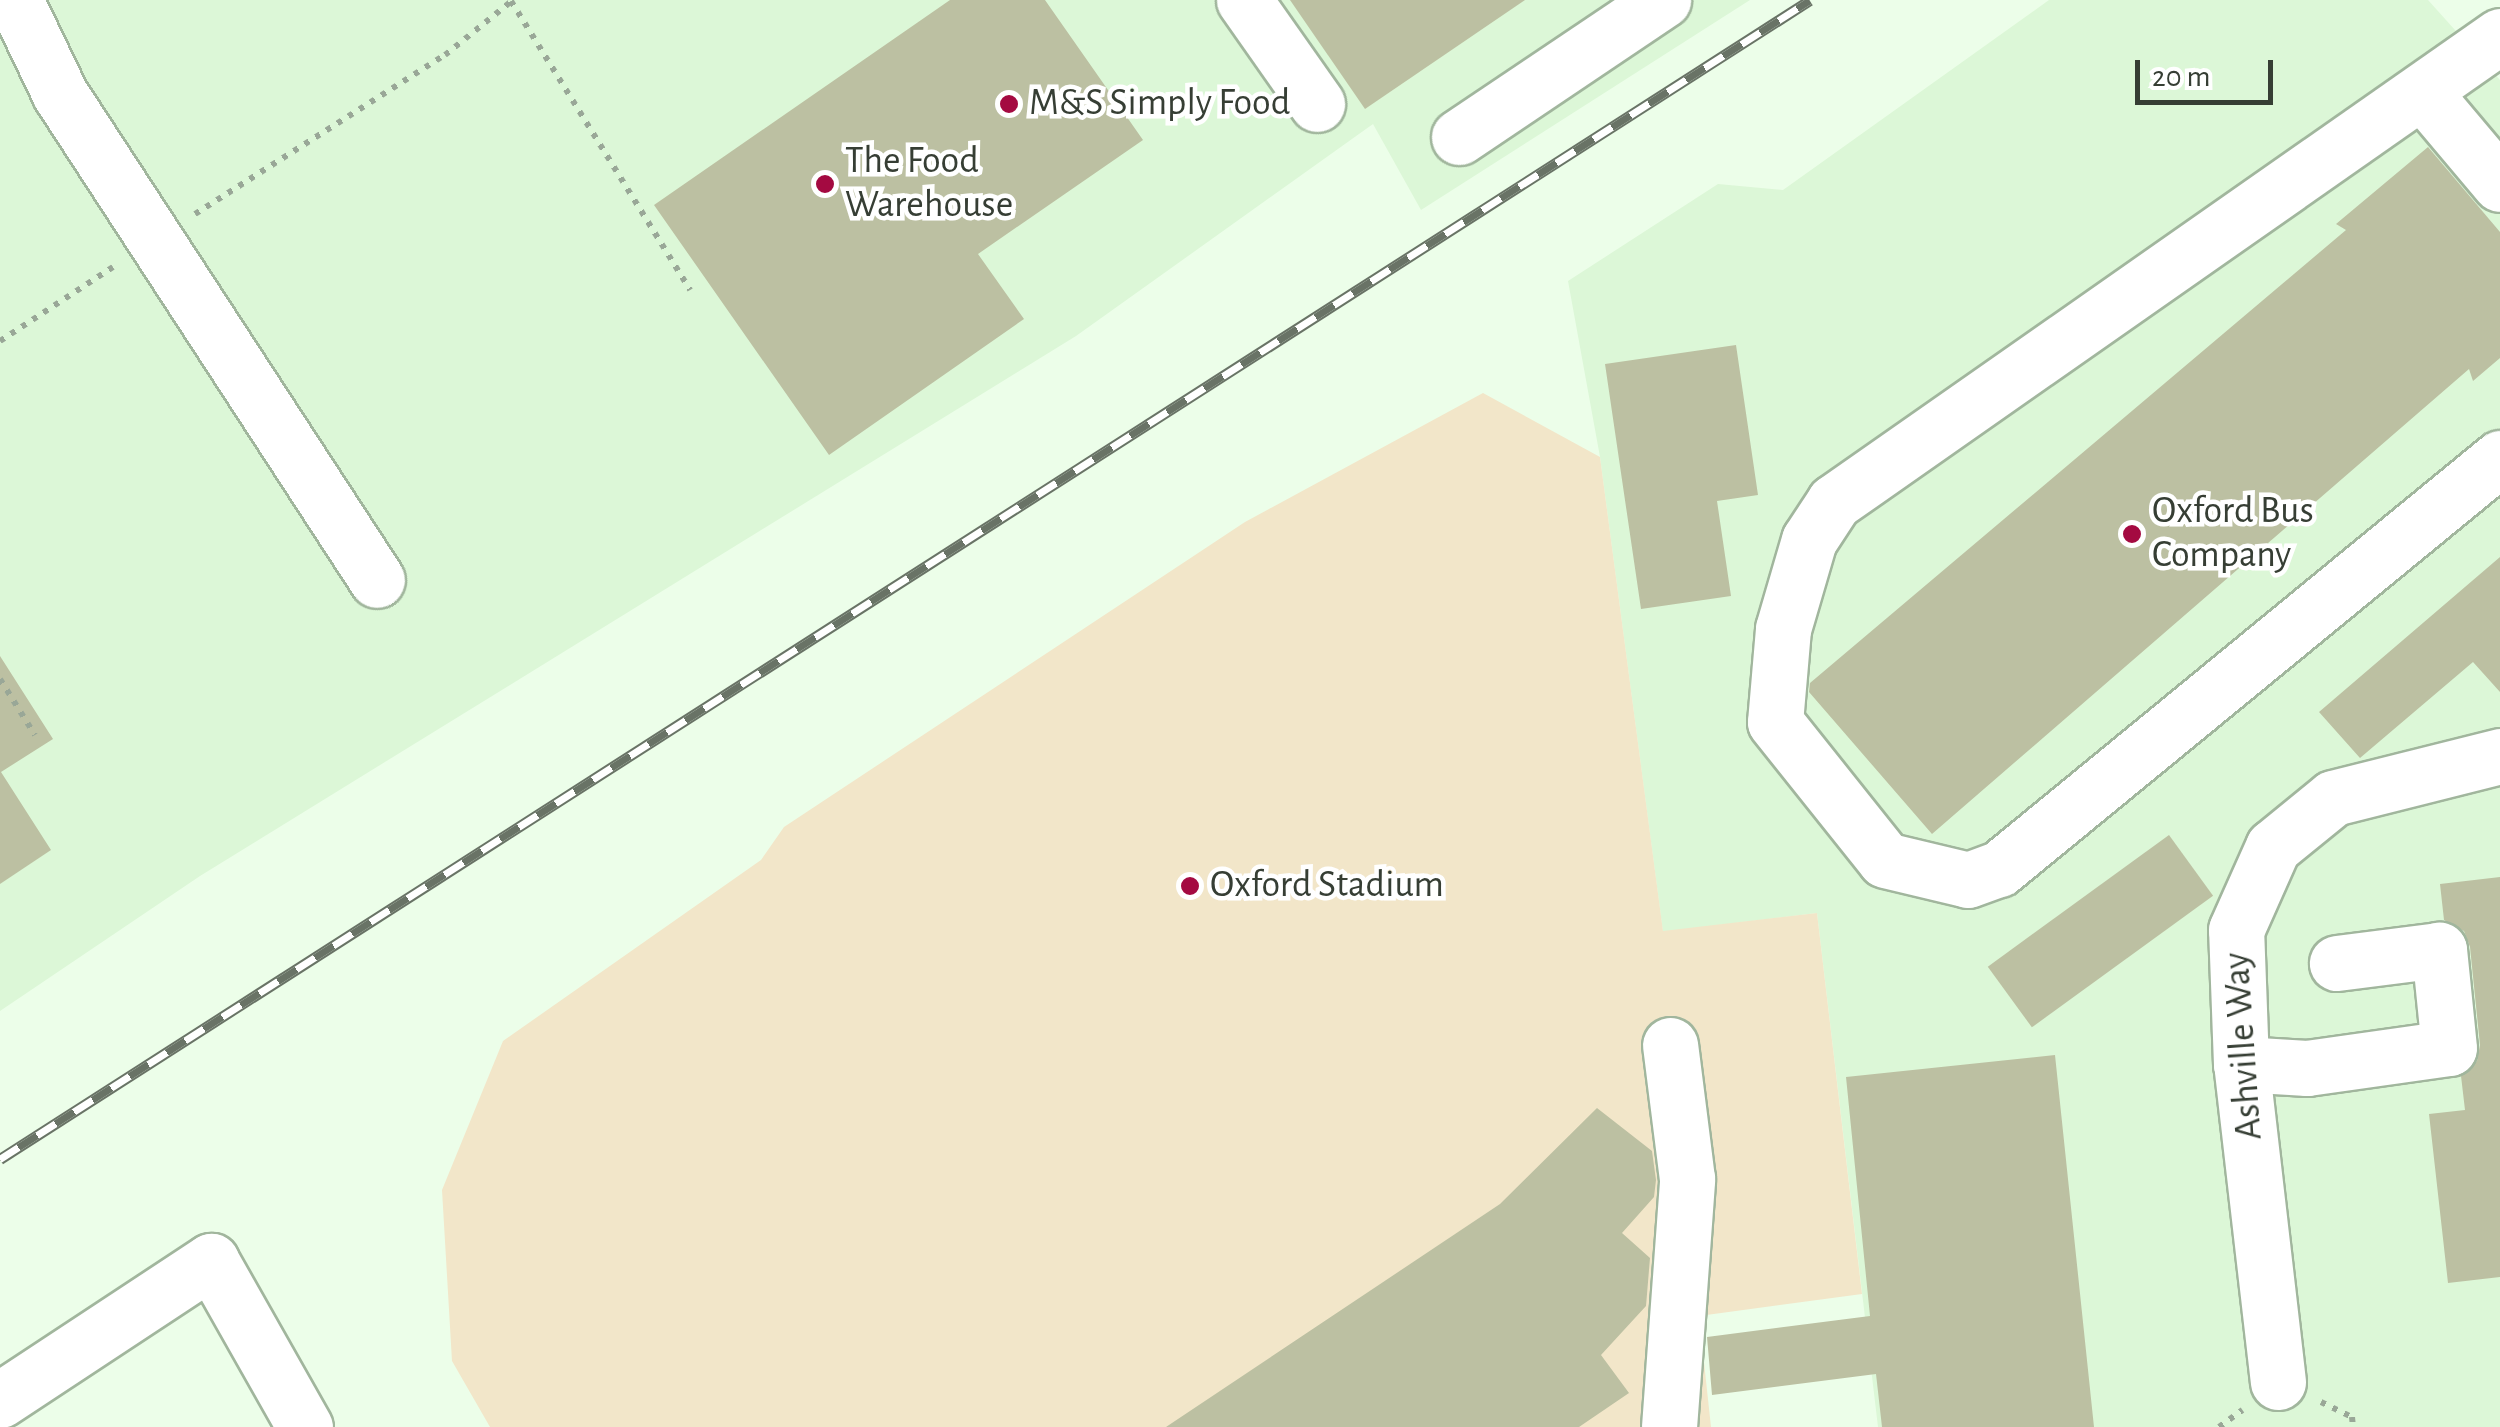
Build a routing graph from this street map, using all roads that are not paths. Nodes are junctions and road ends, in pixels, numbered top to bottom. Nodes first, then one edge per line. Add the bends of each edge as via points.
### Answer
1 (16, 0) edge
2 (1244, 0) edge
3 (1662, 0) edge
4 (2500, 36) edge
5 (2425, 95) junction
6 (1317, 104) dead end
7 (1459, 137) dead end
8 (2500, 184) edge
9 (2500, 458) edge
10 (377, 580) dead end
11 (2500, 756) edge
12 (2336, 963) dead end
13 (1670, 1044) dead end
14 (2241, 1064) junction
15 (2278, 1382) dead end
16 (0, 1400) edge
17 (305, 1427) edge
18 (1668, 1427) edge

1 - 10 street via 60,94
2 - 6 street
3 - 7 street
4 - 5 street
5 - 8 street
5 - 9 street via 1834,502 1809,540 1783,628 1775,722 1885,860 1968,880 1999,869
11 - 14 street, Ashville Way via 2333,798 2273,846 2236,930
12 - 14 street via 2438,950 2449,1048 2306,1068
13 - 18 street via 1686,1179
14 - 15 street, Ashville Way
16 - 17 street via 211,1261

